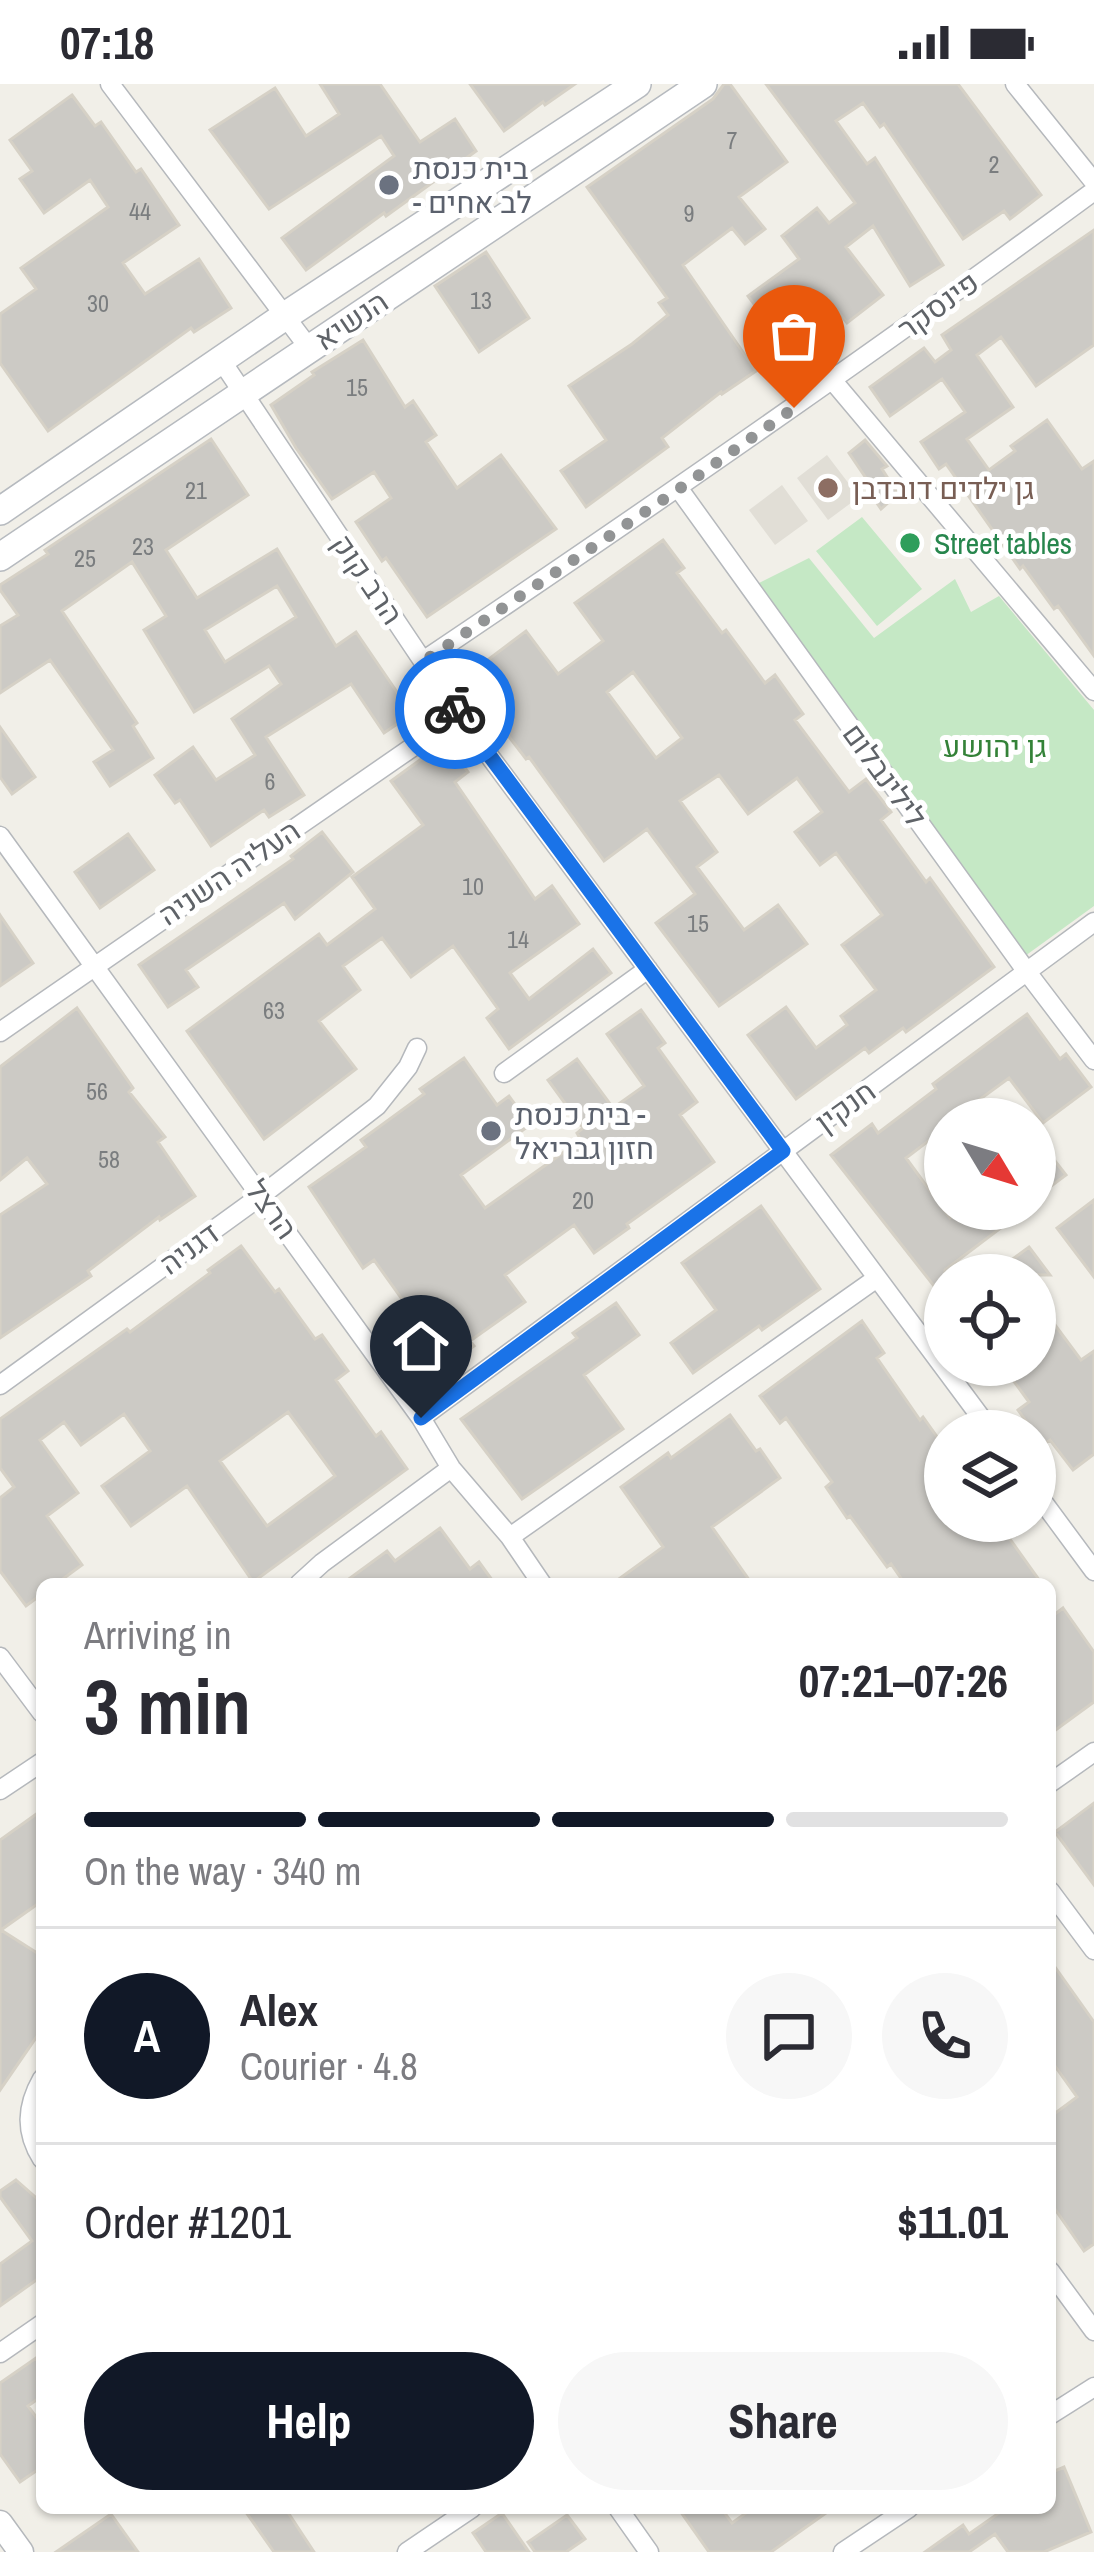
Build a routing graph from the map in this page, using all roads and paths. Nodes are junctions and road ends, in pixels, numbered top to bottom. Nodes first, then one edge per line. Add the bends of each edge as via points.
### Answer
1 (110, 84) edge
2 (637, 84) edge
3 (703, 84) edge
4 (1015, 84) edge
5 (1094, 182) edge
6 (1094, 191) edge
7 (285, 316) junction
8 (309, 348) junction
9 (221, 360) junction
10 (832, 381) junction
11 (243, 392) junction
12 (679, 489) junction
13 (0, 511) edge
14 (0, 557) edge
15 (424, 661) junction
16 (1094, 691) edge
17 (459, 715) junction
18 (0, 836) edge
19 (1094, 922) edge
20 (93, 965) junction
21 (648, 969) junction
22 (1027, 972) junction
23 (0, 1032) edge
24 (417, 1048) dead end
25 (1094, 1060) edge
26 (504, 1073) dead end
27 (783, 1151) junction
28 (262, 1195) junction
29 (878, 1278) junction
30 (0, 1385) edge
31 (975, 1410) edge
32 (421, 1418) junction
33 (451, 1468) junction
34 (1056, 1519) edge
35 (510, 1537) junction
36 (1094, 1570) edge
37 (306, 1578) edge
38 (538, 1578) edge
39 (0, 1657) edge
40 (36, 1705) edge
41 (1094, 1752) edge
42 (36, 1766) edge
43 (1056, 1779) edge
44 (0, 1790) edge
45 (1056, 1899) edge
46 (1094, 1950) edge
47 (36, 2095) edge
48 (36, 2149) edge
49 (1056, 2279) edge
50 (36, 2328) edge
51 (1094, 2331) edge
52 (0, 2353) edge
53 (1094, 2386) edge
54 (1056, 2412) edge
55 (463, 2514) edge
56 (622, 2514) edge
57 (900, 2514) edge
58 (0, 2523) edge
59 (21, 2552) edge
60 (406, 2552) edge
61 (649, 2552) edge
62 (843, 2552) edge

1 - 7 street
2 - 7 main road, הנשיא
3 - 8 main road, הנשיא
4 - 5 street
6 - 10 street, פינסקר
7 - 8 street
7 - 9 main road, הנשיא
8 - 11 main road, הנשיא
9 - 11 street, הרב קוק
9 - 13 main road, הנשיא
10 - 12 street, פינסקר
10 - 16 street
11 - 14 main road, הנשיא
11 - 15 street, הרב קוק
12 - 15 street, פינסקר
12 - 22 street, לילינבלום
15 - 17 street, הרב קוק
17 - 20 street, העליה השניה
17 - 21 street, הרב קוק
18 - 20 street, הרצל
19 - 22 street, חנקין
20 - 23 street, העליה השניה
20 - 28 street, הרצל
21 - 26 street
21 - 27 street, הרב קוק
22 - 25 street, לילינבלום
22 - 27 street, חנקין
24 - 28 street, דגניה via 377,1106
27 - 29 street, הרב קוק
27 - 32 street, חנקין
28 - 30 street, דגניה
28 - 32 street, הרצל
29 - 31 street, הרב קוק
29 - 35 street
32 - 33 street, הרצל
33 - 35 street, הרצל
33 - 37 street
34 - 36 street
35 - 38 street, הרצל
39 - 40 street
41 - 43 street
42 - 44 street
45 - 46 street
47 - 48 street via 28,2116
49 - 51 street
50 - 52 street
53 - 54 street
55 - 60 street
56 - 61 street
57 - 62 street
58 - 59 street

